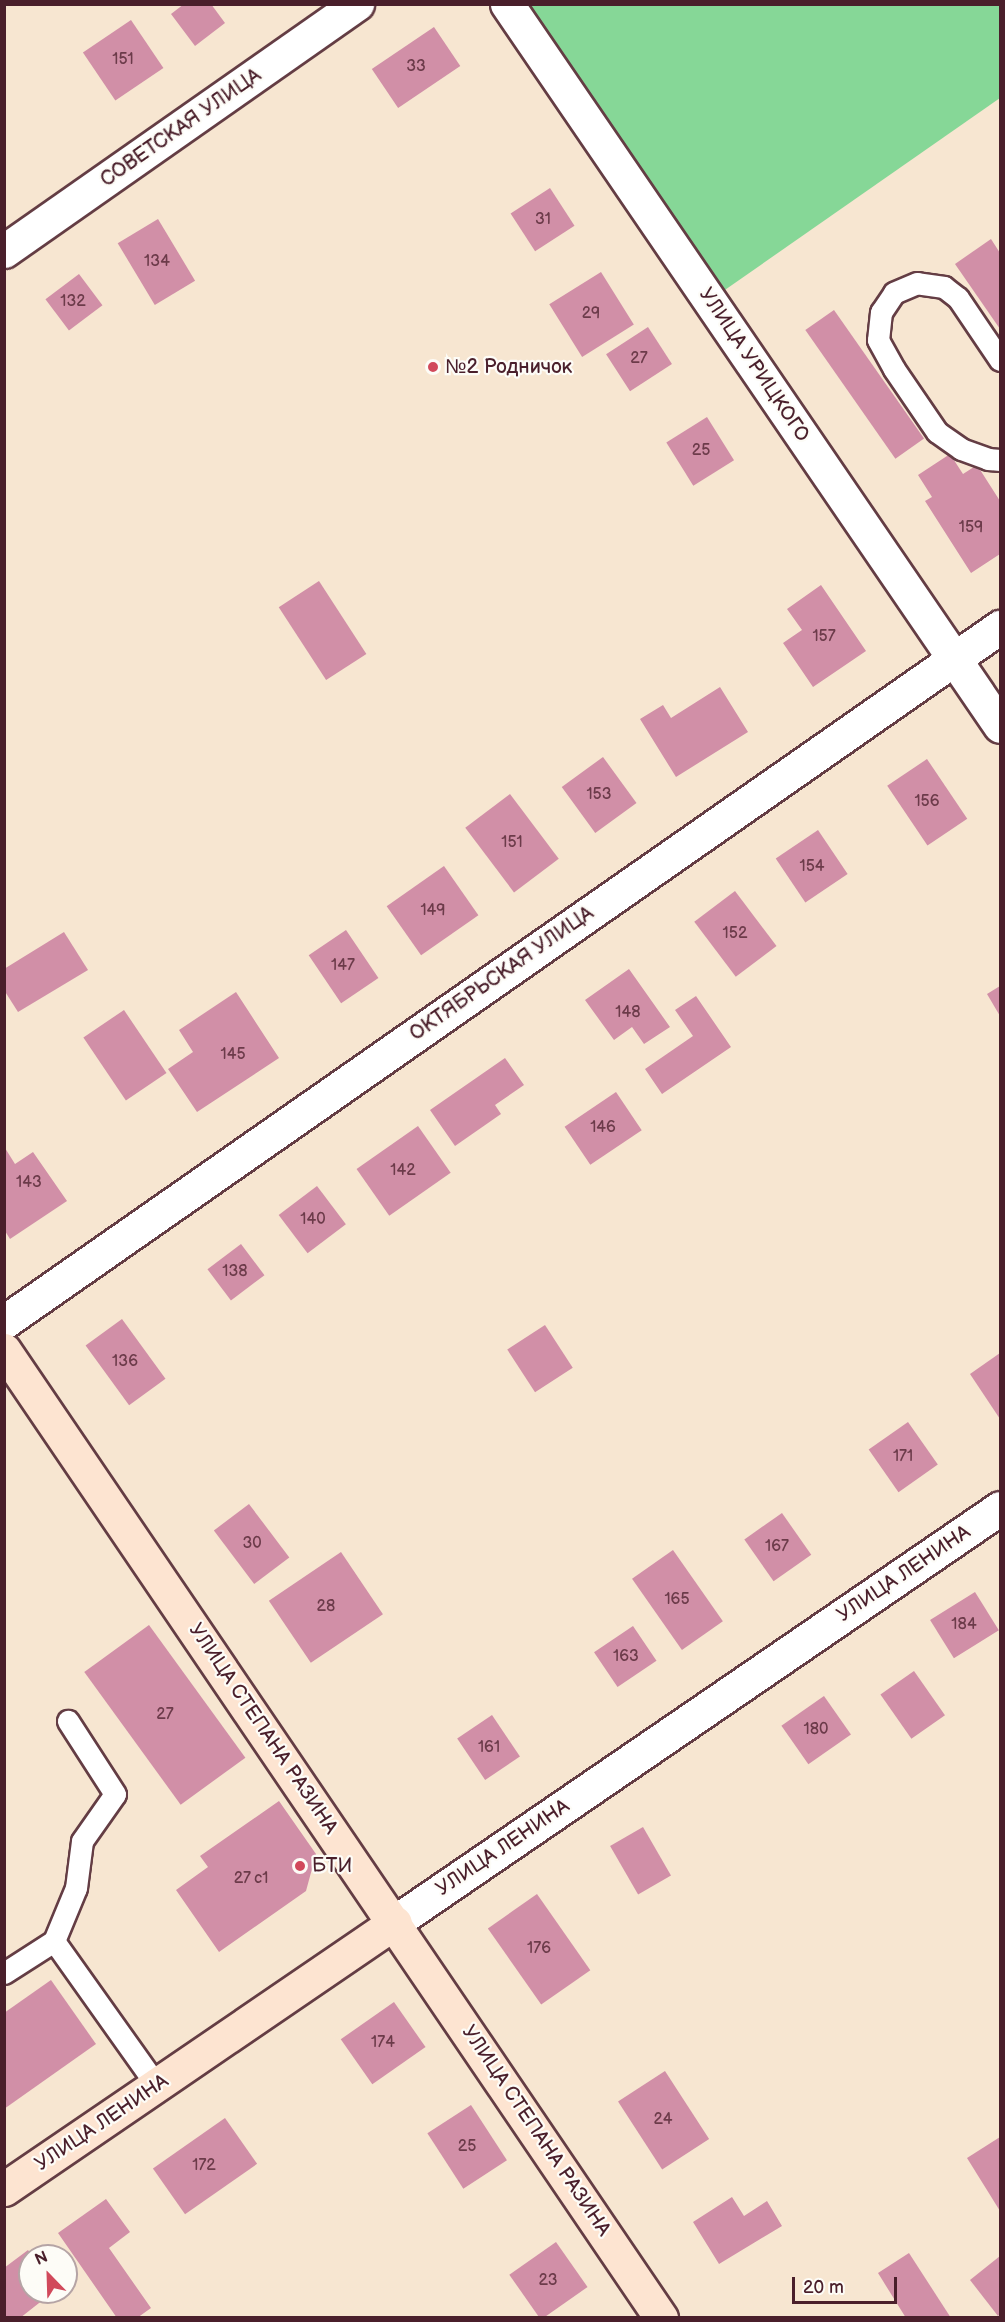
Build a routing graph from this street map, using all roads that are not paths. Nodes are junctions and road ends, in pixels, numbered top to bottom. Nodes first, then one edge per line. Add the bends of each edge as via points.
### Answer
1 (357, 4) edge
2 (507, 4) edge
3 (4, 251) edge
4 (1000, 360) edge
5 (1000, 460) edge
6 (1000, 627) edge
7 (954, 659) junction
8 (1000, 726) edge
9 (4, 1322) edge
10 (4, 1350) edge
11 (1000, 1508) edge
12 (68, 1721) dead end
13 (395, 1922) junction
14 (54, 1941) junction
15 (4, 1973) edge
16 (156, 2086) junction
17 (4, 2189) edge
18 (661, 2318) edge

1 - 3 street, СОВЕТСКАЯ УЛИЦА
2 - 7 street, УЛИЦА УРИЦКОГО
4 - 5 lane via 958,298 944,287 917,283 894,293 881,312 878,340 937,432 961,448
6 - 7 street, ОКТЯБРЬСКАЯ УЛИЦА
7 - 8 street, УЛИЦА УРИЦКОГО
7 - 9 street, ОКТЯБРЬСКАЯ УЛИЦА
10 - 13 main road, УЛИЦА СТЕПАНА РАЗИНА
11 - 13 street, УЛИЦА ЛЕНИНА
12 - 14 lane via 115,1794 81,1841 76,1888
13 - 16 main road, УЛИЦА ЛЕНИНА
13 - 18 main road, УЛИЦА СТЕПАНА РАЗИНА
14 - 15 lane
14 - 16 lane
16 - 17 main road, УЛИЦА ЛЕНИНА

